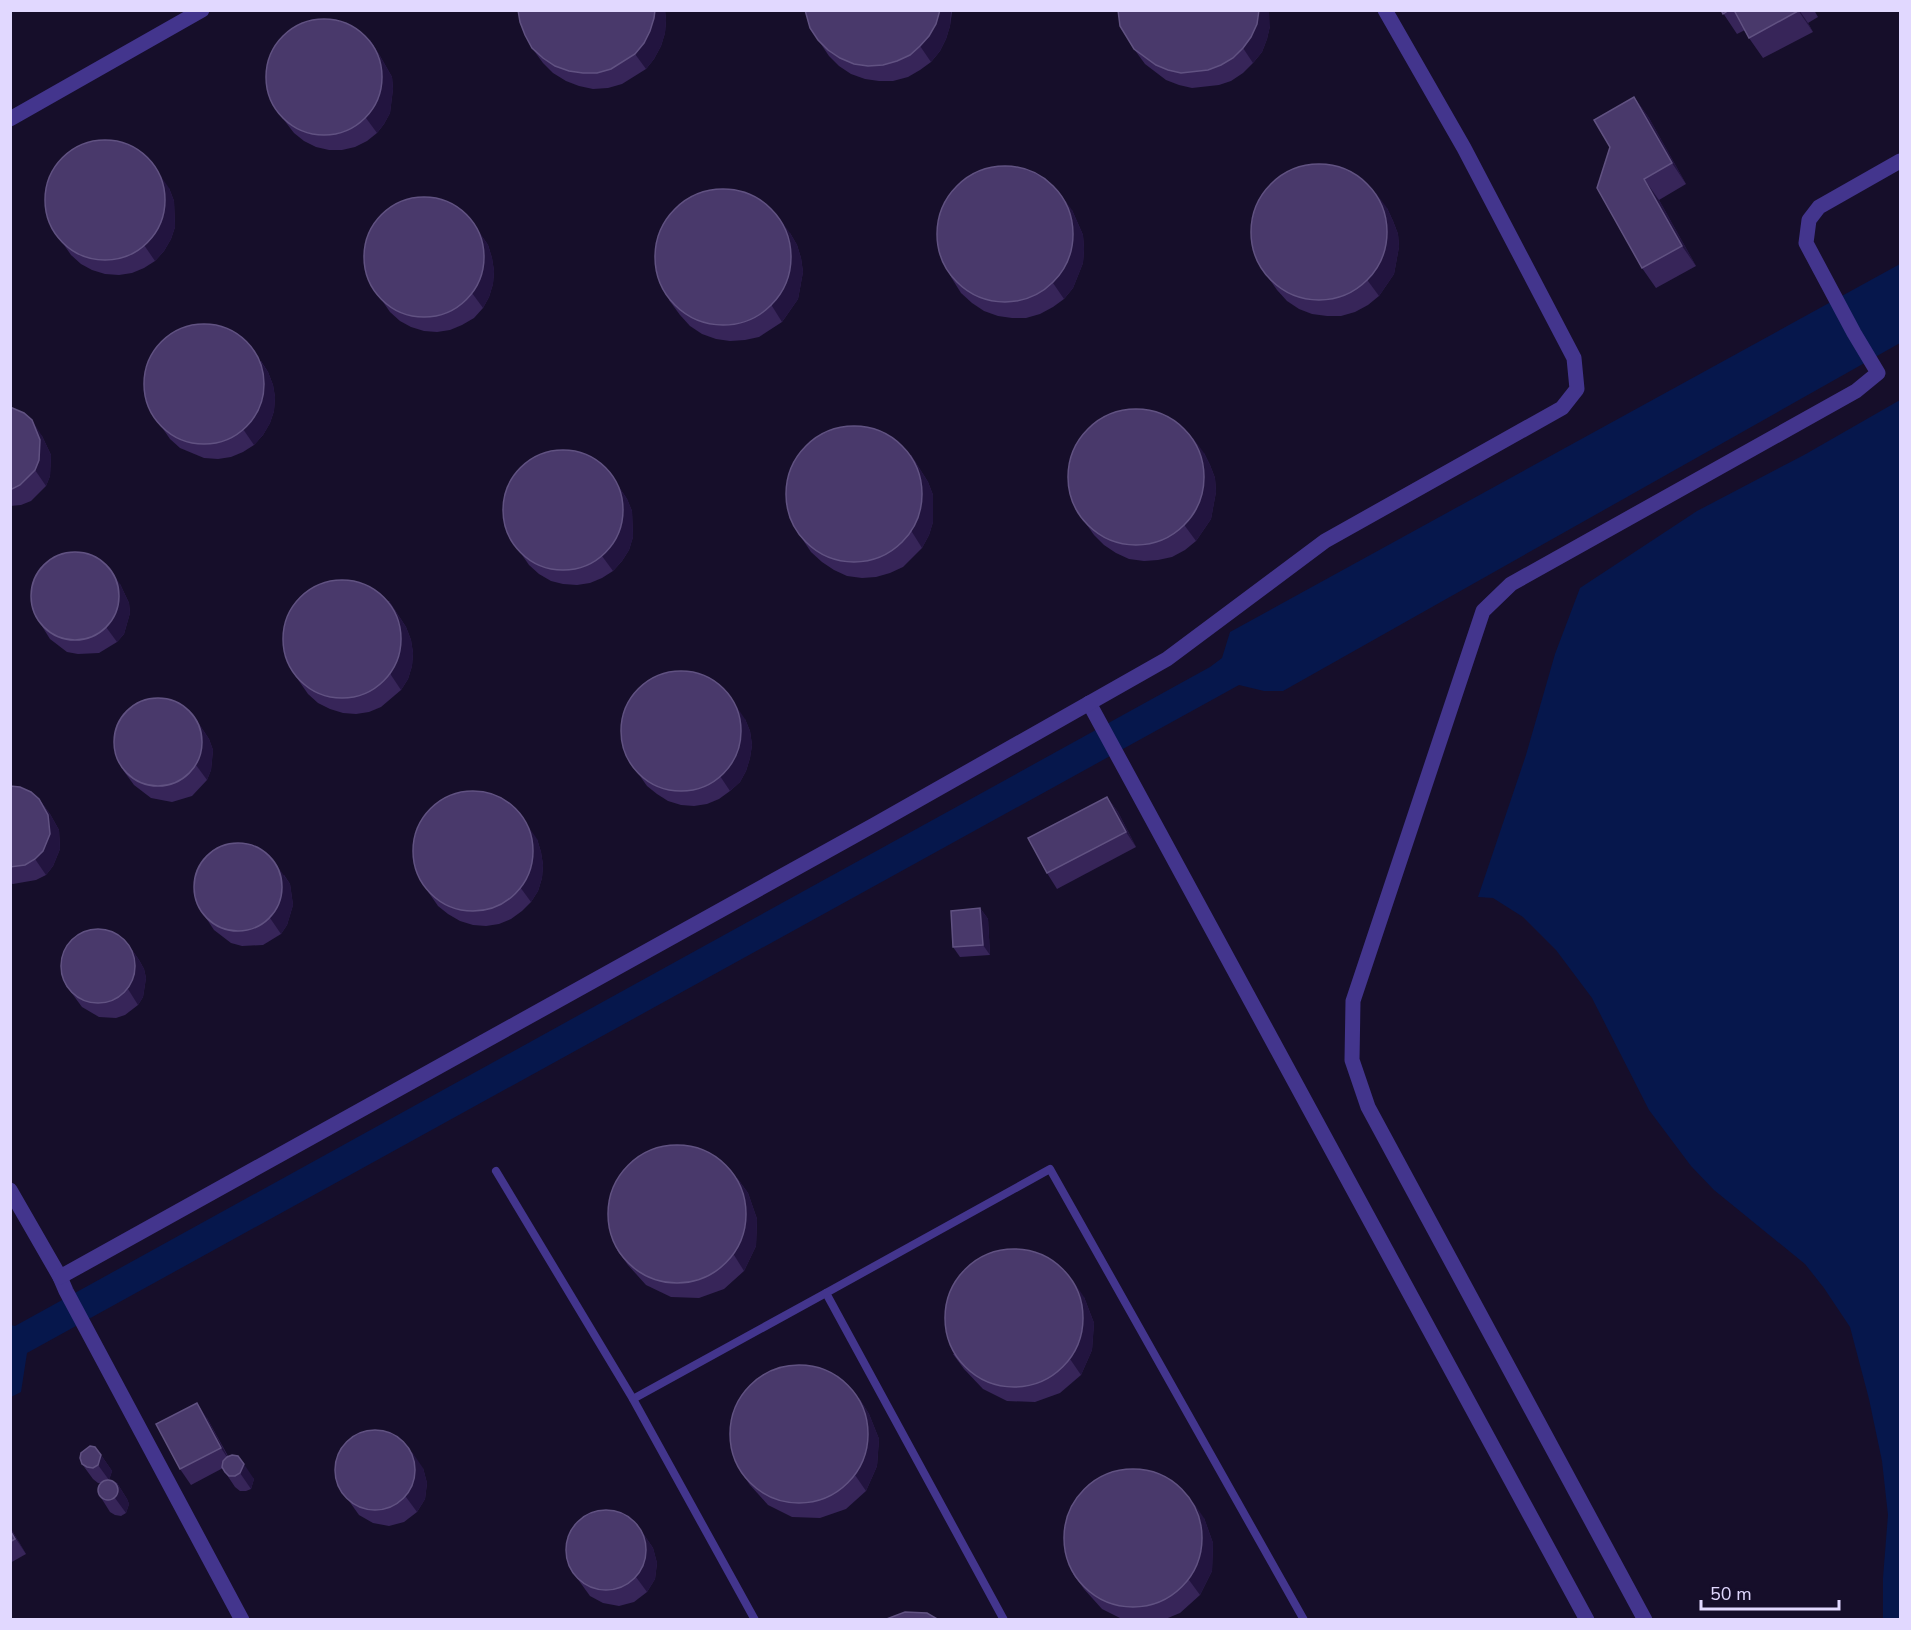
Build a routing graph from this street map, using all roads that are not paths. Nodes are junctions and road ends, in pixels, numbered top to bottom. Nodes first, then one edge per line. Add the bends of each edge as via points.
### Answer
1 (202, 10) edge
2 (1385, 10) edge
3 (10, 119) edge
4 (1900, 161) edge
5 (1089, 703) junction
6 (496, 1171) dead end
7 (10, 1190) edge
8 (63, 1284) junction
9 (826, 1293) junction
10 (633, 1399) junction
11 (242, 1620) edge
12 (755, 1620) edge
13 (1004, 1620) edge
14 (1304, 1620) edge
15 (1587, 1620) edge
16 (1645, 1620) edge

1 - 3 street
2 - 5 street via 1464,148 1569,348 1577,389 1562,408 1325,541 1167,659
4 - 16 street via 1818,207 1809,220 1806,243 1878,373 1856,391 1511,584 1483,611 1353,1001 1352,1060 1368,1107
5 - 8 street
5 - 15 street
6 - 10 lane
7 - 8 street
8 - 11 street
9 - 10 lane
9 - 13 lane
9 - 14 lane via 1050,1169
10 - 12 lane

